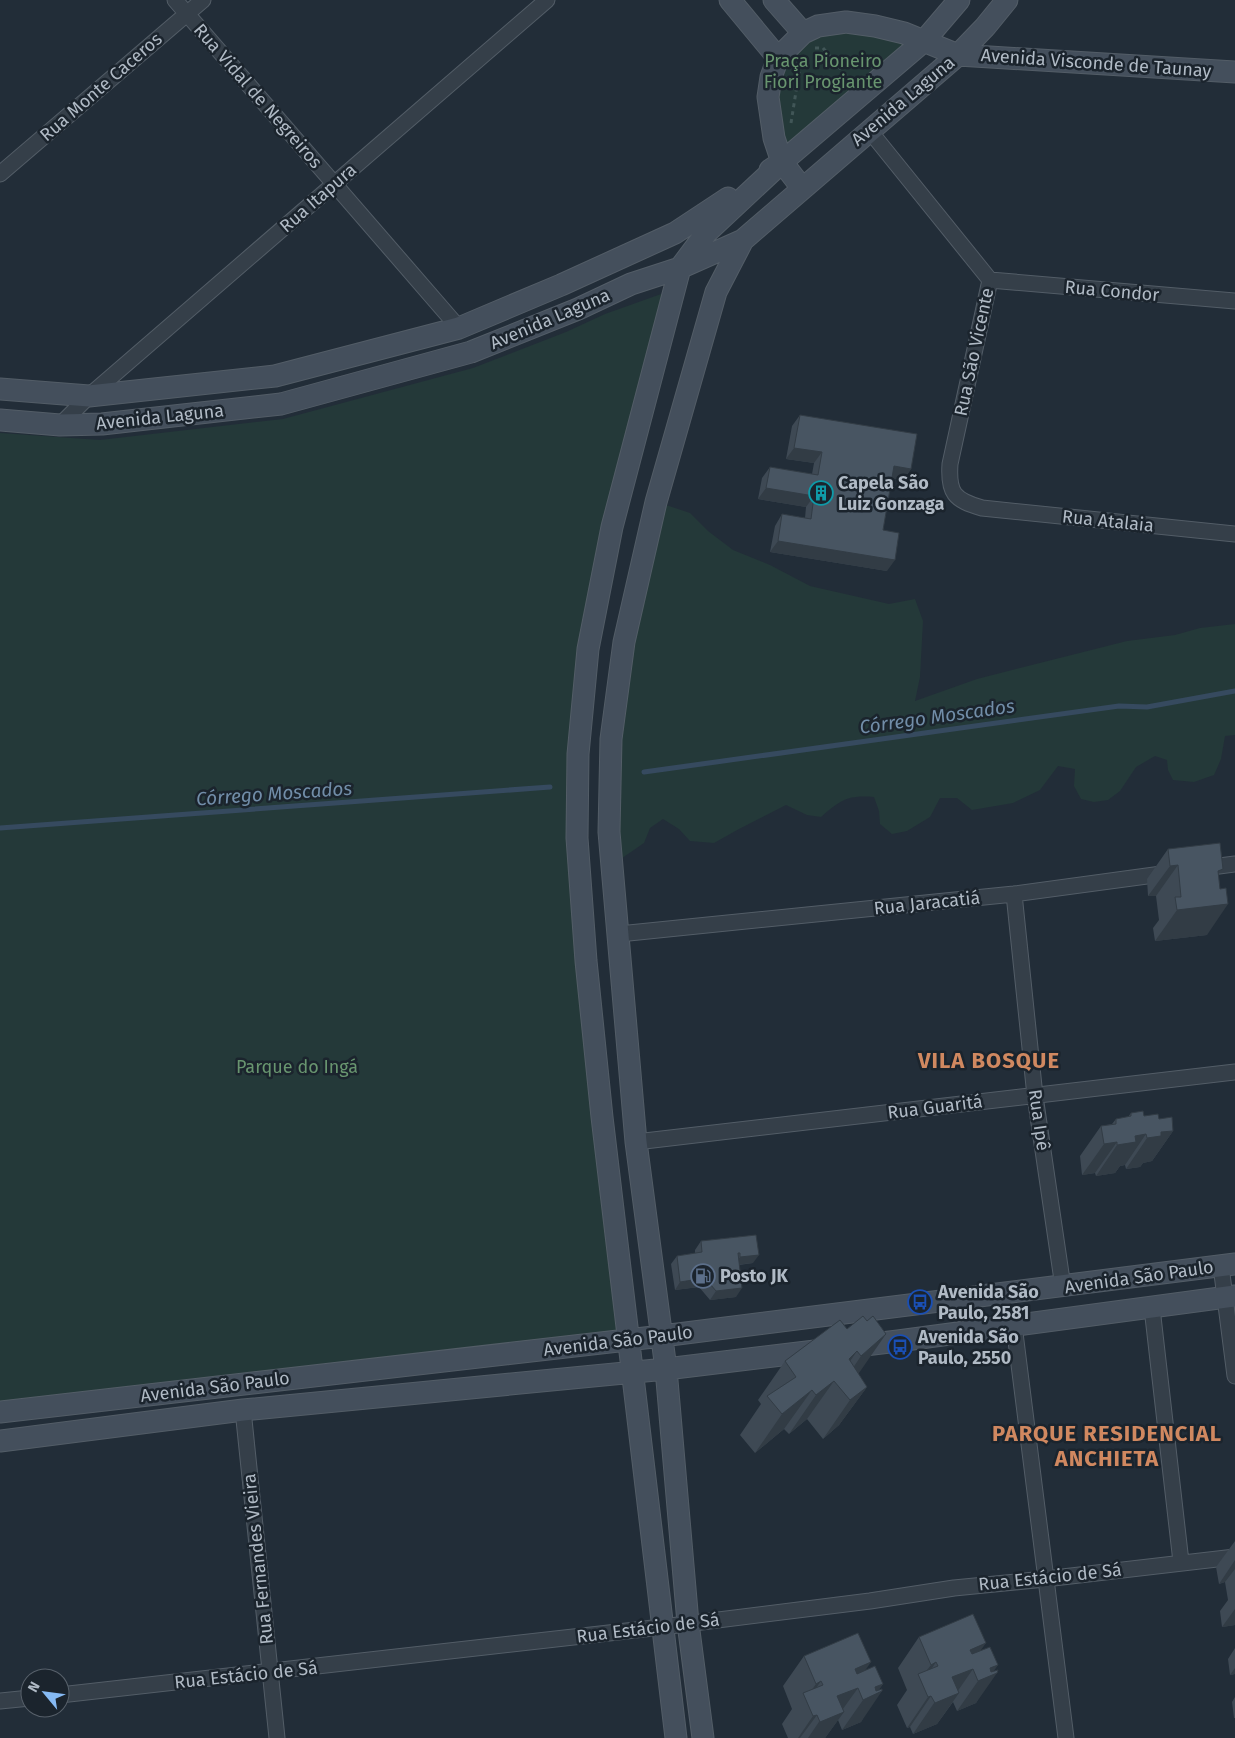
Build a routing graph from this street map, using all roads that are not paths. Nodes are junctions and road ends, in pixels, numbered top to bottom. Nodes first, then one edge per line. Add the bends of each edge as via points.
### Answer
1 (176, 0) edge
2 (203, 0) edge
3 (547, 0) edge
4 (730, 0) edge
5 (774, 0) edge
6 (960, 0) edge
7 (1007, 0) edge
8 (187, 14) junction
9 (802, 33) junction
10 (924, 41) junction
11 (958, 54) junction
12 (778, 58) junction
13 (1235, 72) edge
14 (869, 130) junction
15 (782, 162) junction
16 (0, 174) edge
17 (333, 184) junction
18 (802, 188) junction
19 (743, 240) junction
20 (680, 268) junction
21 (990, 280) junction
22 (1235, 301) edge
23 (459, 328) junction
24 (0, 389) edge
25 (90, 396) junction
26 (0, 420) edge
27 (60, 425) junction
28 (982, 508) joint
29 (1235, 534) edge
30 (1235, 864) edge
31 (1014, 894) junction
32 (619, 934) junction
33 (1235, 1072) edge
34 (1035, 1096) junction
35 (636, 1142) junction
36 (1228, 1265) edge
37 (1063, 1287) junction
38 (1230, 1297) edge
39 (1152, 1308) junction
40 (1014, 1325) junction
41 (662, 1336) junction
42 (629, 1340) junction
43 (666, 1369) junction
44 (632, 1372) junction
45 (1235, 1376) edge
46 (108, 1400) junction
47 (37, 1409) junction
48 (243, 1410) junction
49 (0, 1412) edge
50 (0, 1434) edge
51 (51, 1435) junction
52 (0, 1441) edge
53 (1235, 1557) edge
54 (1181, 1562) junction
55 (1045, 1579) junction
56 (688, 1623) junction
57 (662, 1627) junction
58 (269, 1672) junction
59 (70, 1694) edge
60 (20, 1699) edge
61 (0, 1701) edge
62 (277, 1738) edge
63 (676, 1738) edge
64 (703, 1738) edge
65 (1066, 1738) edge

1 - 8 street, Rua Vidal de Negreiros
2 - 8 street, Rua Monte Caceros
3 - 17 street, Rua Itapura
4 - 12 main road
5 - 9 main road
6 - 10 main road, Avenida Laguna
7 - 11 main road, Avenida Laguna via 986,27
8 - 16 street, Rua Monte Caceros
8 - 17 street, Rua Vidal de Negreiros
9 - 10 main road via 818,26 846,22 904,33
9 - 12 main road
10 - 11 main road
10 - 15 main road, Avenida Laguna
11 - 13 main road, Avenida Visconde de Taunay
11 - 14 main road, Avenida Laguna
12 - 15 main road via 768,97 774,138
14 - 18 main road, Avenida Laguna
14 - 21 street, Rua São Vicente
15 - 18 main road
15 - 20 main road via 707,232
15 - 23 main road, Avenida Laguna via 675,233
17 - 23 street, Rua Vidal de Negreiros
17 - 25 street, Rua Itapura
18 - 19 main road, Avenida Laguna
19 - 20 main road, Avenida Laguna
19 - 32 main road via 716,292 656,502 624,642 610,739 609,832
20 - 27 main road, Avenida Laguna via 631,284 471,352 281,404 102,424
20 - 42 main road via 612,527 588,649 578,754 577,838 586,961
21 - 22 street, Rua Condor
21 - 28 street, Rua São Vicente via 949,481 960,500
23 - 25 main road, Avenida Laguna via 275,376
24 - 25 main road, Avenida Laguna
25 - 27 street, Rua Itapura
26 - 27 main road, Avenida Laguna
28 - 29 street, Rua Atalaia
30 - 31 street, Rua Jaracatiá
31 - 32 street, Rua Jaracatiá
31 - 34 street, Rua Ipê
32 - 35 main road
33 - 34 street, Rua Guaritá
34 - 35 street, Rua Guaritá
34 - 37 street, Rua Ipê
35 - 41 main road
36 - 37 main road, Avenida São Paulo
36 - 38 street
37 - 41 main road, Avenida São Paulo
38 - 39 main road, Avenida São Paulo
38 - 45 street
39 - 40 main road, Avenida São Paulo
39 - 54 street
40 - 43 main road, Avenida São Paulo
40 - 55 street
41 - 42 main road, Avenida São Paulo
41 - 43 main road
42 - 44 main road
42 - 46 main road, Avenida São Paulo
43 - 44 main road, Avenida São Paulo
43 - 56 main road
44 - 48 main road, Avenida São Paulo
44 - 57 main road
46 - 47 main road, Avenida São Paulo
46 - 51 main road via 69,1413
47 - 49 main road, Avenida São Paulo
47 - 50 main road via 36,1422 30,1429
48 - 51 main road, Avenida São Paulo
48 - 58 street, Rua Fernandes Vieira
51 - 52 main road, Avenida São Paulo
53 - 54 street, Rua Estácio de Sá
54 - 55 street, Rua Estácio de Sá
55 - 56 street, Rua Estácio de Sá
55 - 65 street
56 - 57 street, Rua Estácio de Sá
56 - 64 main road
57 - 58 street, Rua Estácio de Sá
57 - 63 main road
58 - 59 street, Rua Estácio de Sá
58 - 62 street, Rua Fernandes Vieira
60 - 61 street

